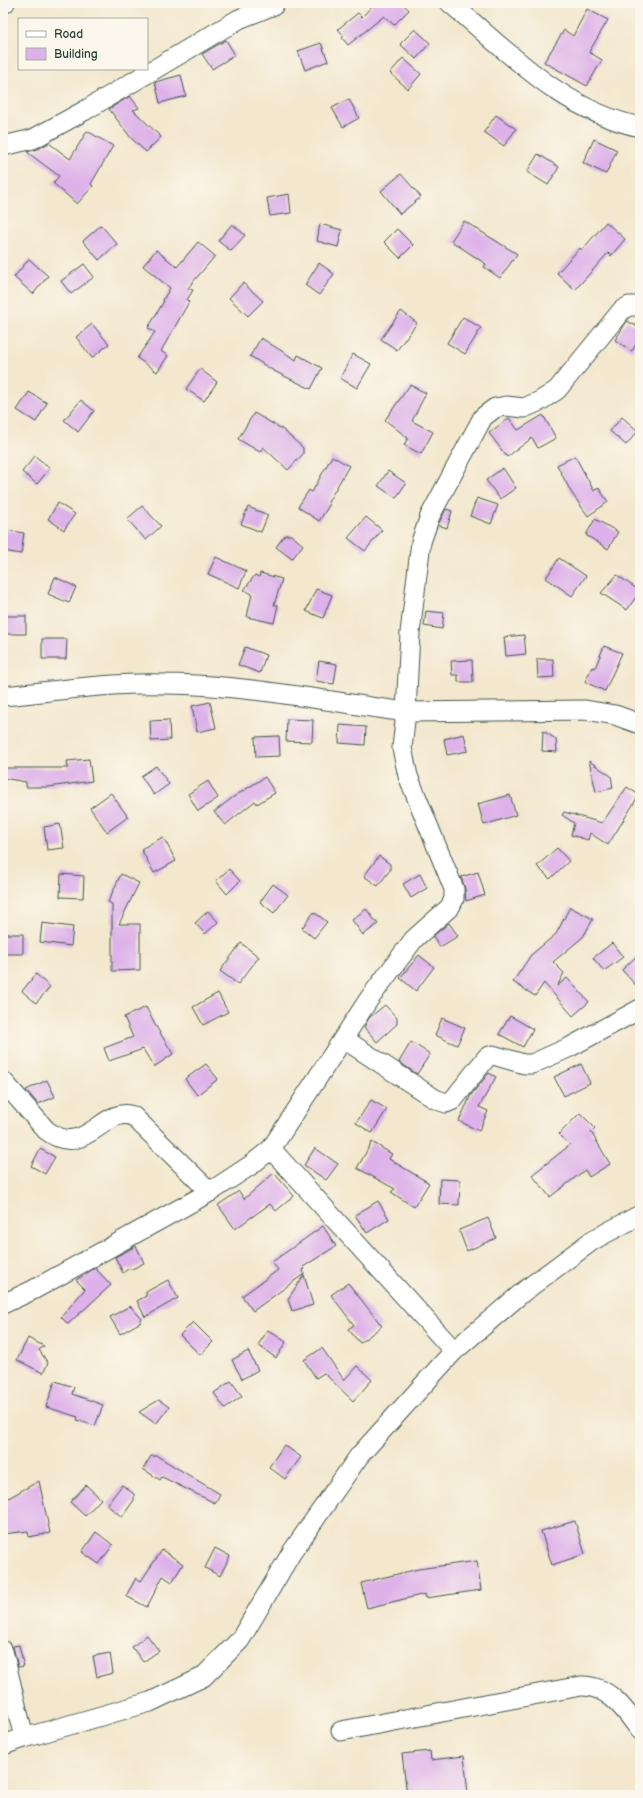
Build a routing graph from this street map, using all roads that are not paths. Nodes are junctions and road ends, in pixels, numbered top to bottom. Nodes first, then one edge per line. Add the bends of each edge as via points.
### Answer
1 (450, 3) edge
2 (274, 5) dead end
3 (640, 127) edge
4 (3, 146) edge
5 (640, 306) edge
6 (3, 696) edge
7 (406, 712) junction
8 (640, 724) edge
9 (640, 1009) edge
10 (344, 1039) junction
11 (3, 1081) edge
12 (271, 1148) junction
13 (210, 1192) junction
14 (640, 1215) edge
15 (3, 1304) edge
16 (454, 1351) junction
17 (3, 1651) edge
18 (640, 1730) edge
19 (341, 1731) dead end
20 (24, 1738) junction
21 (3, 1745) edge

1 - 3 street via 520,65 561,95 596,113
2 - 4 street via 239,19 33,139
5 - 7 street via 629,306 622,310 557,390 524,408 495,408 483,417 424,529 410,633
6 - 7 street via 104,686 166,684 250,689
7 - 8 street via 584,710 615,715
7 - 10 street via 402,748 404,762 448,870 454,889 454,899 450,908 414,939 369,999
9 - 10 street via 532,1064 493,1055 487,1057 453,1100 446,1103 435,1099
10 - 12 street
11 - 13 street via 46,1130 62,1139 82,1137 118,1115 133,1116
12 - 13 street via 251,1165
12 - 16 street
13 - 15 street
14 - 16 street via 593,1240 523,1292
16 - 20 street via 359,1456 292,1552 240,1640 203,1677 150,1702
17 - 20 street
18 - 19 street via 628,1713 611,1697 592,1686 581,1686
20 - 21 street

